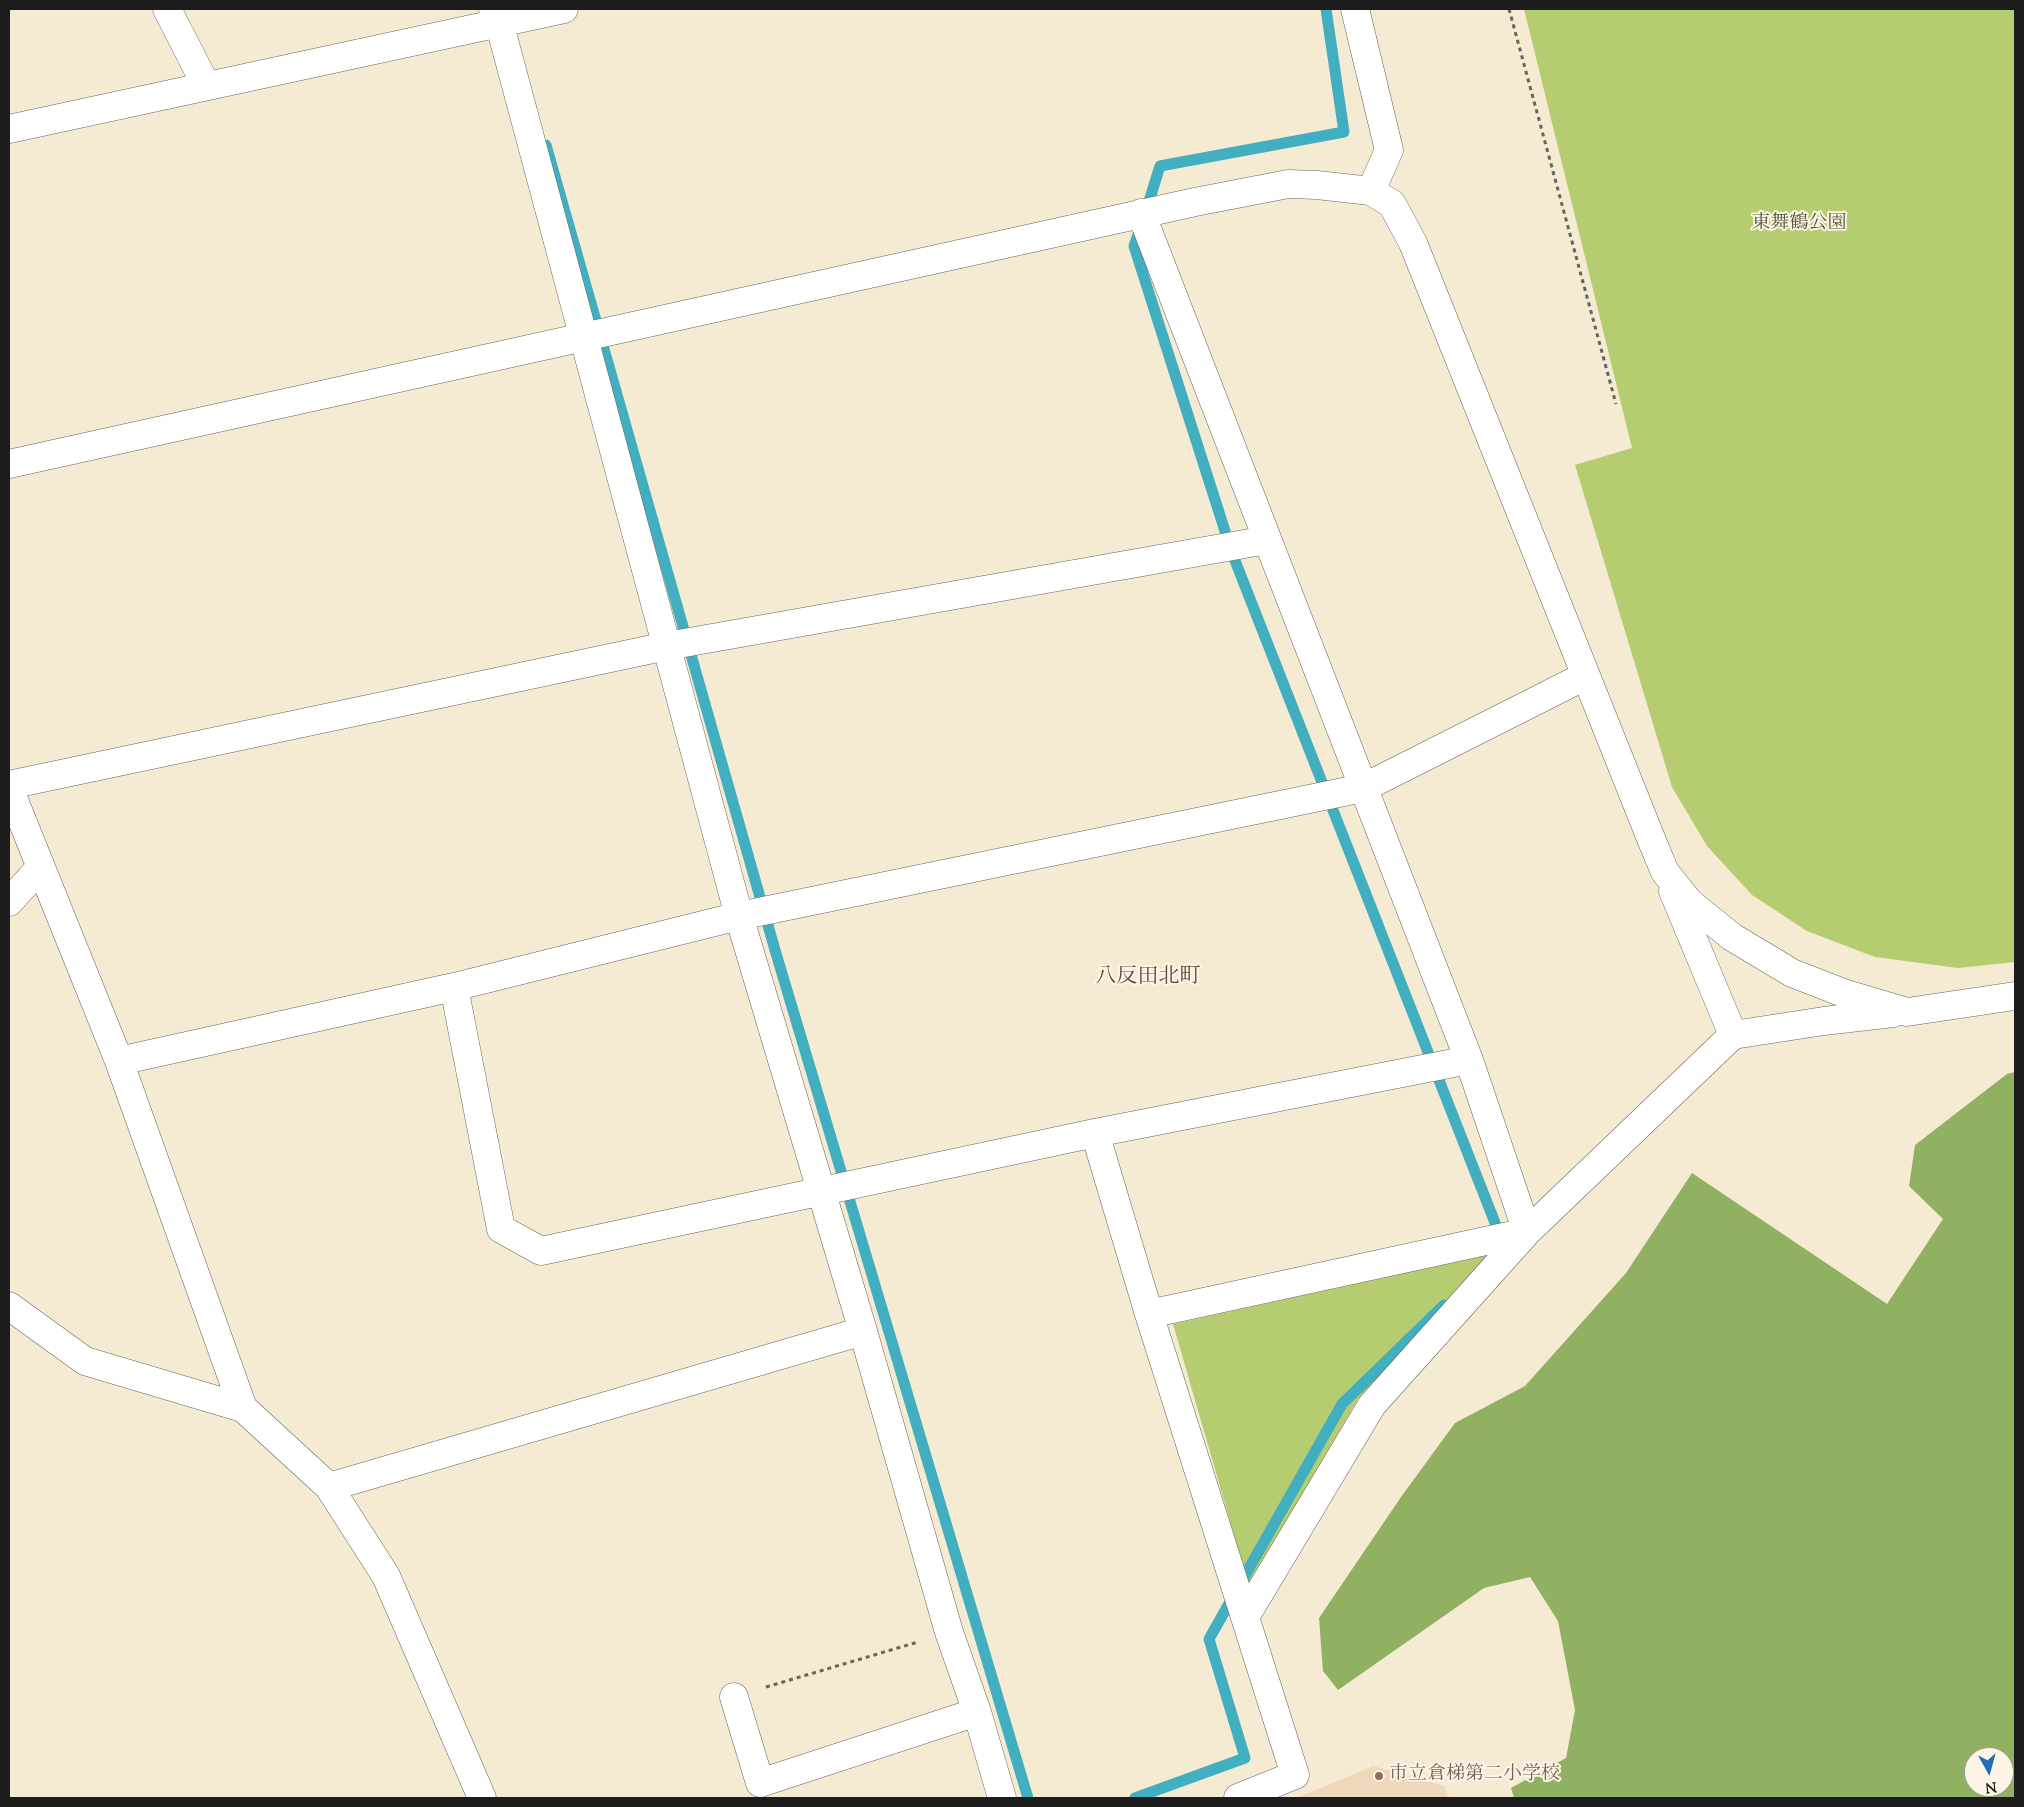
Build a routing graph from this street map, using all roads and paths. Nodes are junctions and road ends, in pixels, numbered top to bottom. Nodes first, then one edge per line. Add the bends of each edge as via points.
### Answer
1 (167, 9) edge
2 (564, 9) edge
3 (1355, 9) edge
4 (1509, 9) edge
5 (496, 15) edge
6 (206, 85) junction
7 (9, 129) edge
8 (1371, 191) junction
9 (1142, 213) junction
10 (583, 336) junction
11 (1616, 404) dead end
12 (9, 464) edge
13 (1267, 540) junction
14 (667, 646) junction
15 (1585, 676) junction
16 (9, 786) edge
17 (1363, 788) junction
18 (40, 868) junction
19 (1666, 872) junction
20 (9, 902) edge
21 (739, 916) junction
22 (454, 987) junction
23 (2015, 996) edge
24 (1906, 1012) junction
25 (1733, 1035) junction
26 (1469, 1060) junction
27 (119, 1061) junction
28 (1095, 1133) junction
29 (822, 1192) junction
30 (1527, 1232) junction
31 (9, 1306) edge
32 (1149, 1314) junction
33 (863, 1331) junction
34 (243, 1408) junction
35 (329, 1487) junction
36 (1245, 1618) junction
37 (950, 1632) junction
38 (734, 1697) joint
39 (977, 1712) junction
40 (482, 1798) edge
41 (1002, 1798) edge
42 (1238, 1798) edge

1 - 6 street
2 - 5 street
3 - 8 street via 1389,150
4 - 11 path
5 - 6 street
5 - 10 street
6 - 7 street
8 - 9 street via 1288,184
8 - 15 street via 1392,204 1412,243
9 - 10 street
9 - 13 street
10 - 12 street
10 - 14 street
13 - 14 street
13 - 17 street
14 - 16 street
14 - 21 street
15 - 17 street
15 - 19 street
16 - 18 street
17 - 21 street
17 - 26 street
18 - 20 street
18 - 27 street
19 - 24 street via 1690,903 1732,937 1792,974
19 - 25 street
21 - 22 street
21 - 29 street
22 - 27 street
22 - 29 street via 501,1229 541,1252
23 - 24 street
24 - 25 street
25 - 30 street
26 - 28 street
26 - 30 street
27 - 34 street
28 - 29 street
28 - 32 street
29 - 33 street
30 - 32 street
30 - 36 street via 1372,1405
31 - 34 street via 85,1361
32 - 36 street
33 - 35 street
33 - 37 street
34 - 35 street
35 - 40 street via 386,1576
36 - 42 street via 1295,1775
37 - 38 path
37 - 39 street
38 - 39 street via 760,1783
39 - 41 street

